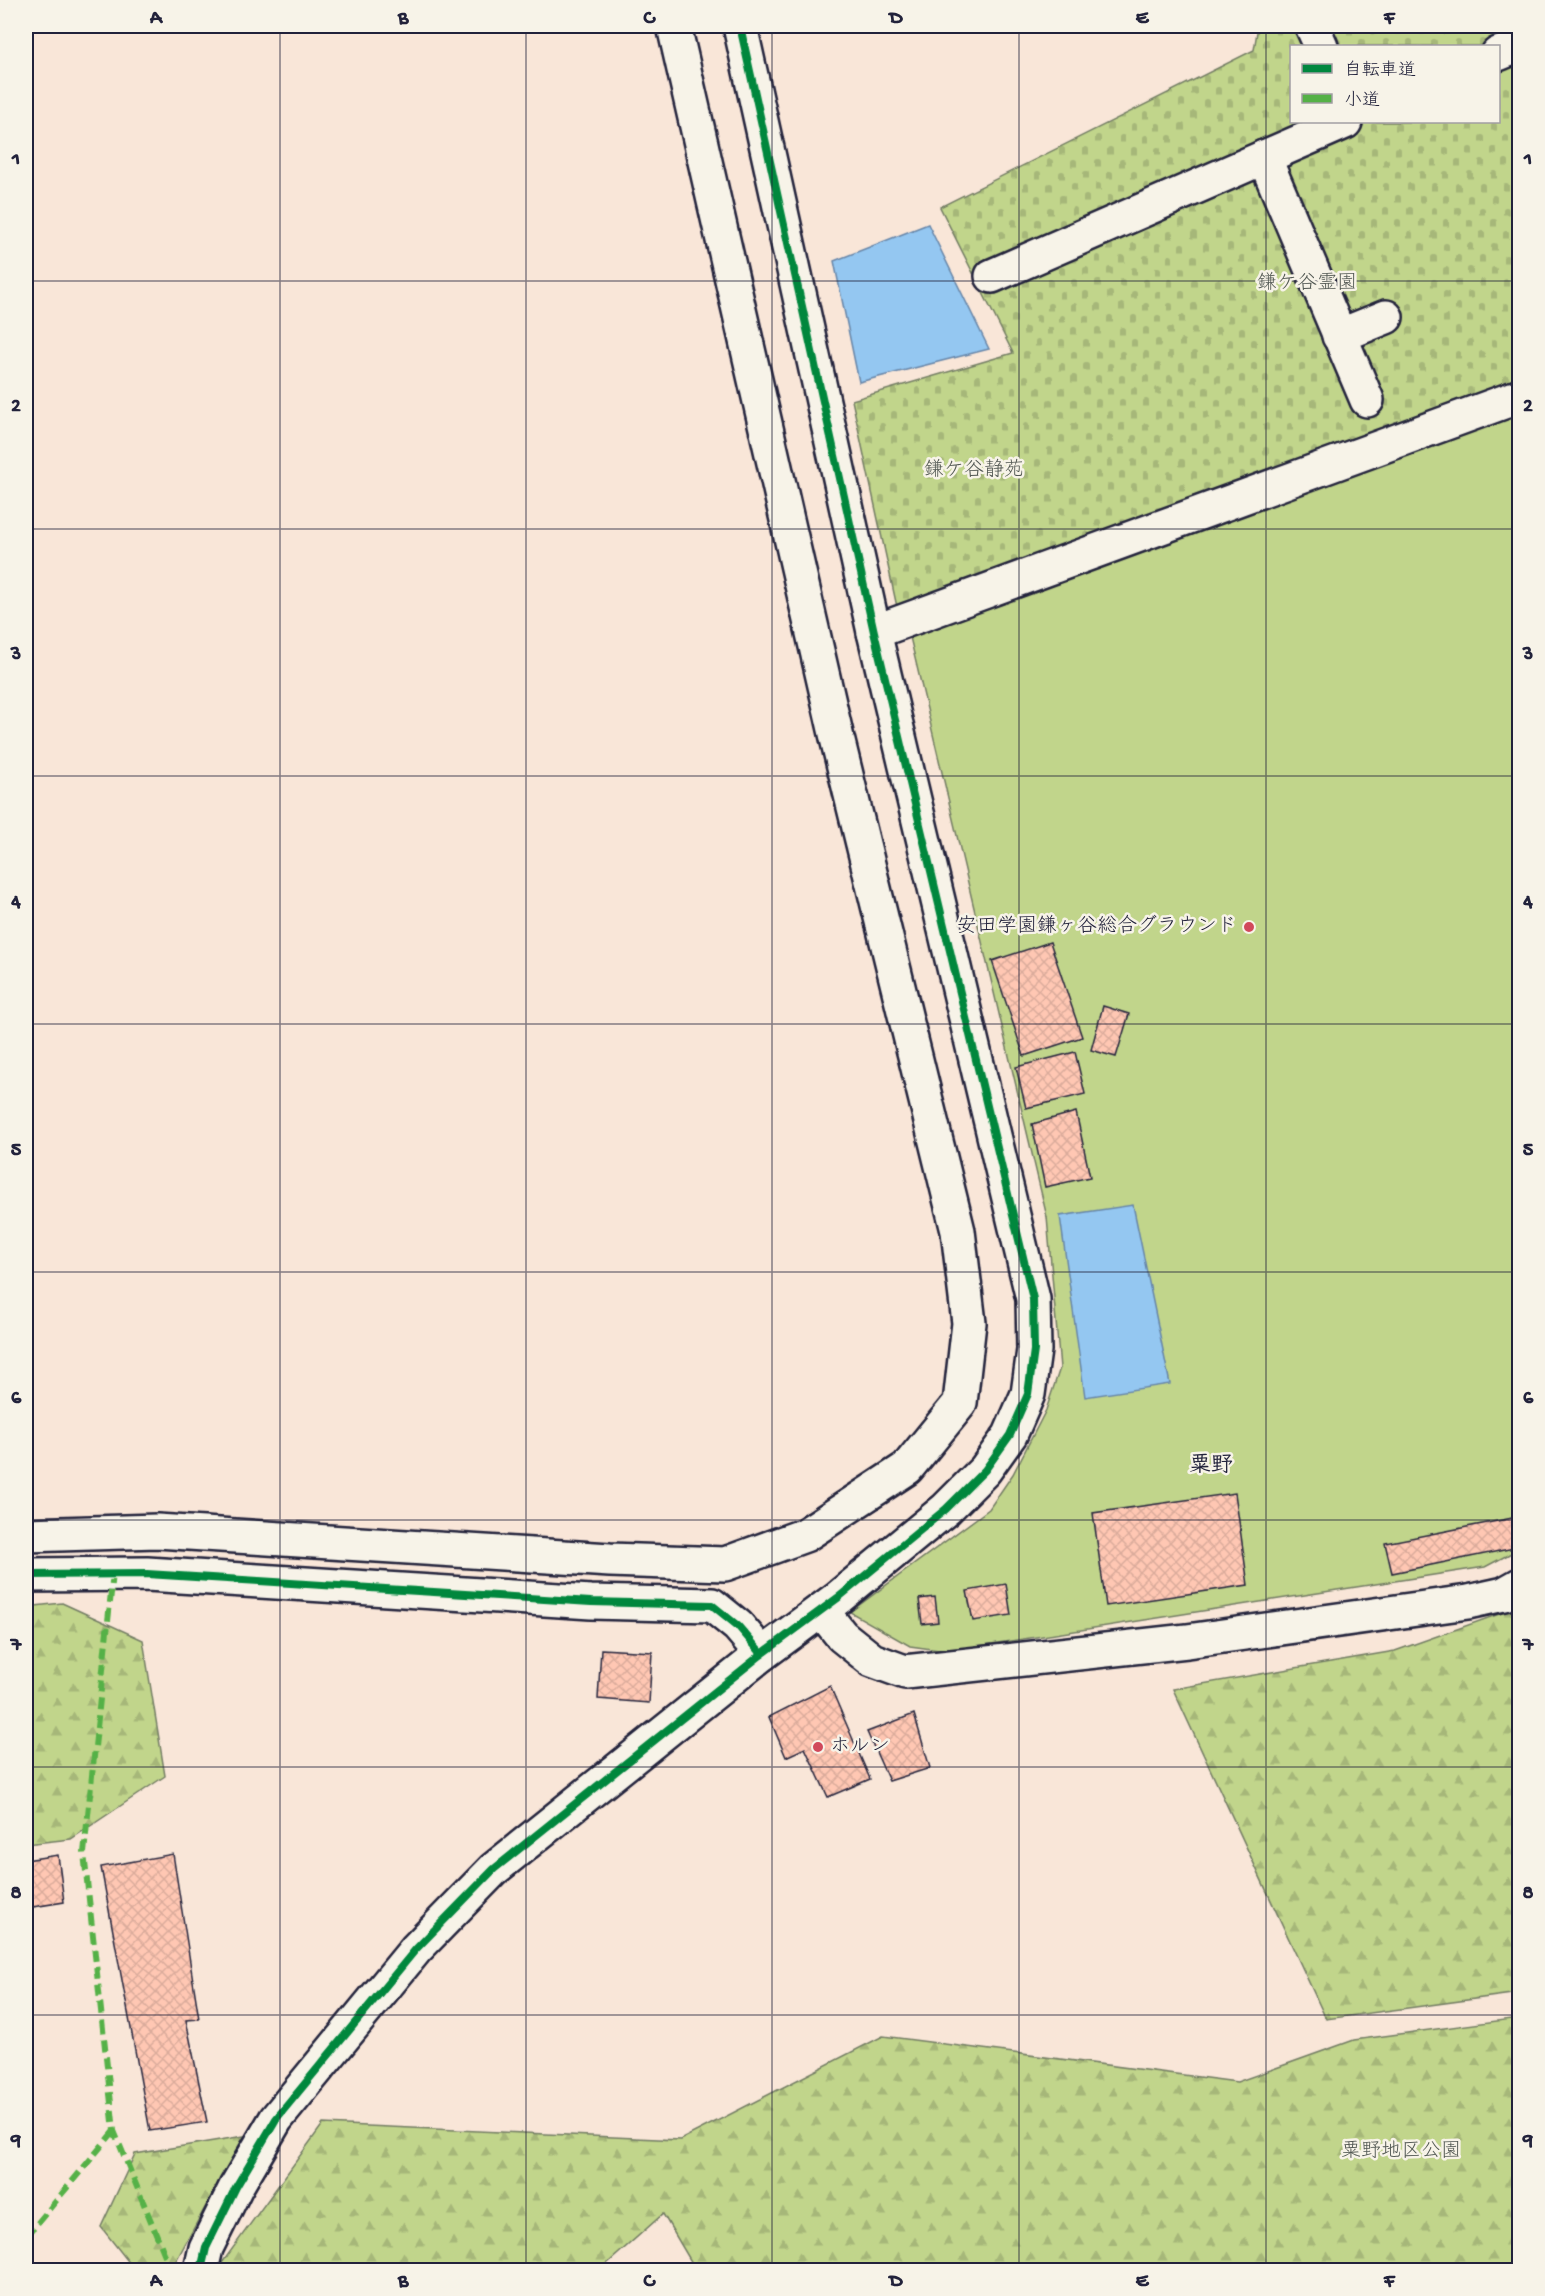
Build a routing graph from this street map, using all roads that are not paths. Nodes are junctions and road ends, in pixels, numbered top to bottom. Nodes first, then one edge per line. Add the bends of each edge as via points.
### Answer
1 (674, 26) edge
2 (740, 26) edge
3 (1312, 26) edge
4 (1321, 45) edge
5 (1520, 45) edge
6 (1500, 53) edge
7 (1343, 123) edge
8 (1264, 157) junction
9 (992, 276) dead end
10 (1386, 317) dead end
11 (1339, 336) junction
12 (1520, 396) edge
13 (1367, 400) dead end
14 (874, 632) junction
15 (26, 1535) edge
16 (26, 1575) edge
17 (1520, 1585) edge
18 (822, 1611) junction
19 (762, 1654) junction
20 (201, 2271) edge

1 - 15 street via 837,738 958,1231 969,1323 960,1403 907,1468 805,1535 725,1563 610,1560 157,1531
2 - 14 street
3 - 4 street
5 - 6 street
7 - 8 street
8 - 9 street
8 - 11 street
10 - 11 street
11 - 13 street
12 - 14 street
14 - 18 street via 1033,1299 1034,1350 1028,1394 1010,1436 985,1470 946,1509
16 - 19 street via 147,1574 591,1602 712,1605 738,1626
17 - 18 street via 1504,1594 1468,1602 1187,1641 905,1672 872,1660 842,1636
18 - 19 street
19 - 20 street via 494,1869 416,1949 276,2119 236,2187 206,2248

